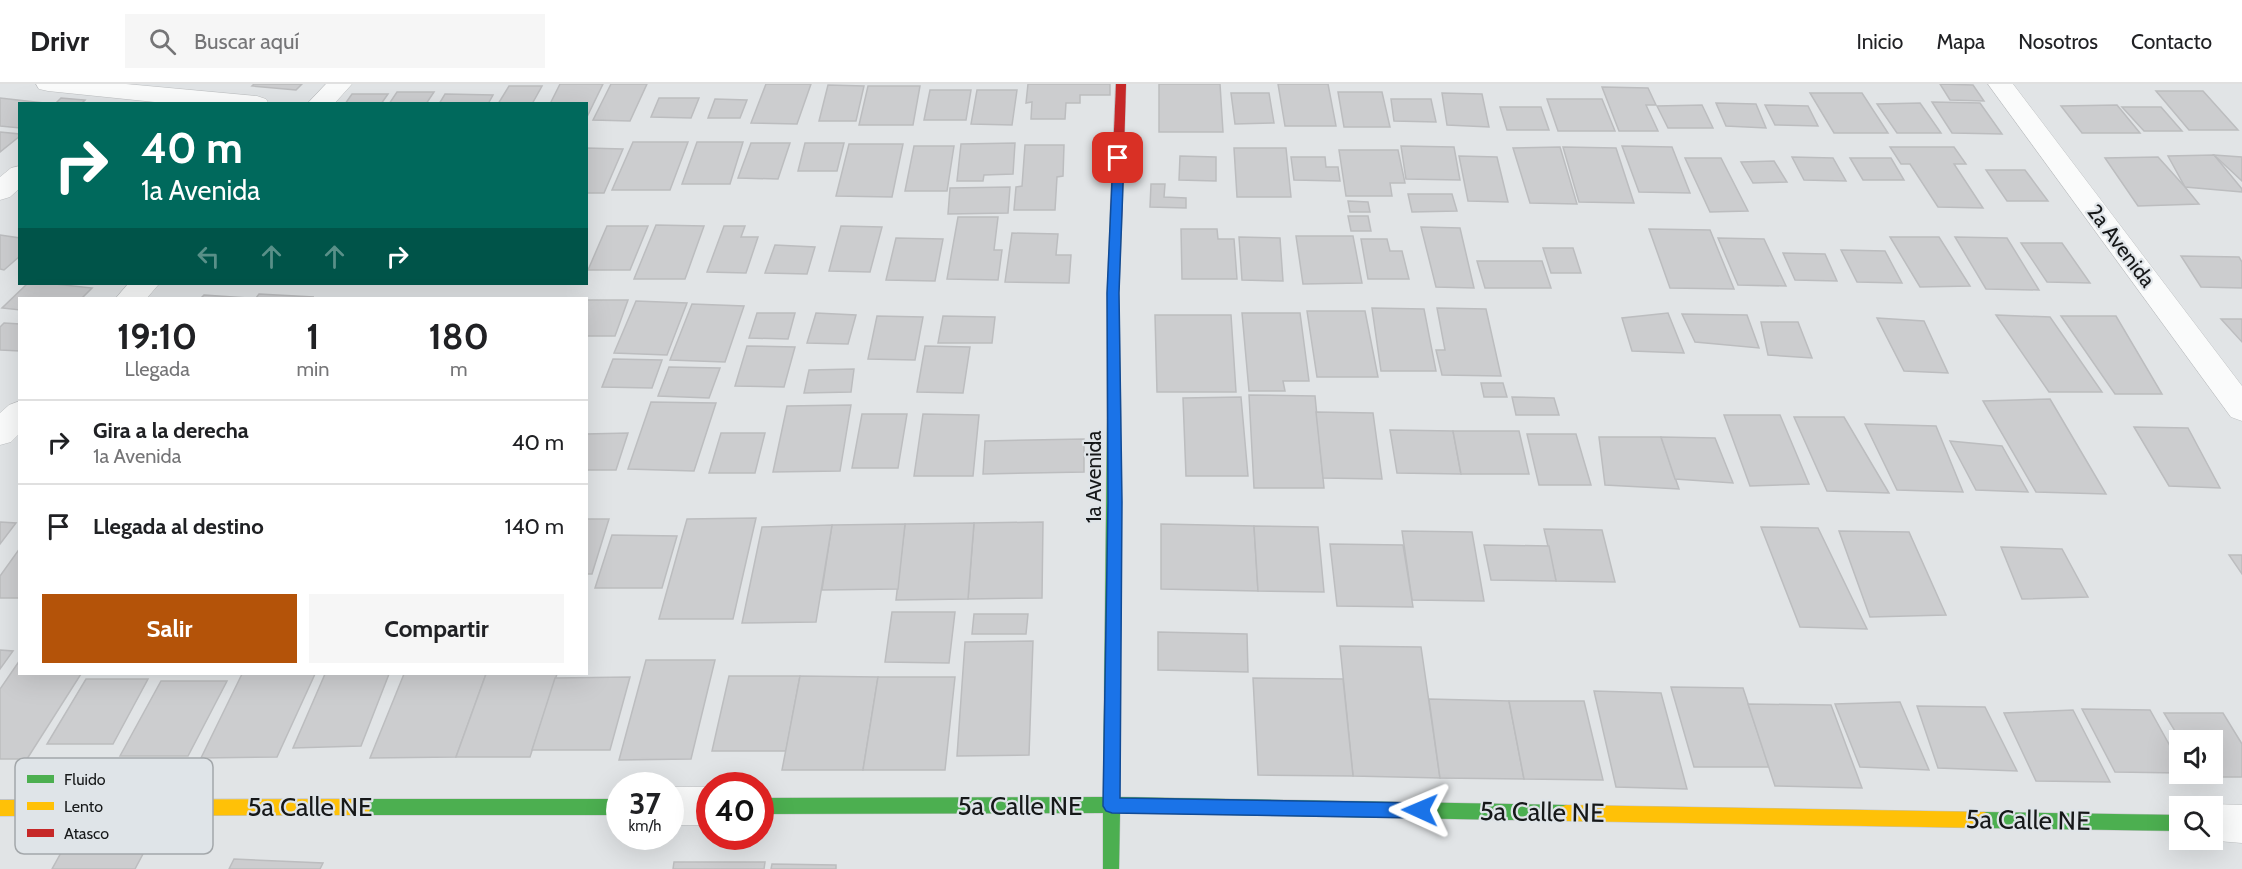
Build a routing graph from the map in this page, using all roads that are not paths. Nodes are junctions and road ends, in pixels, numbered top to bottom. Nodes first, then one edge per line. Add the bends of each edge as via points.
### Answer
1 (48, 84) edge
2 (340, 84) edge
3 (1120, 84) edge
4 (2000, 84) edge
5 (106, 97) edge
6 (214, 102) edge
7 (321, 102) edge
8 (18, 176) edge
9 (0, 191) edge
10 (144, 285) edge
11 (131, 297) edge
12 (2242, 409) edge
13 (18, 415) edge
14 (0, 433) edge
15 (774, 806) edge
16 (1112, 806) junction
17 (606, 807) edge
18 (0, 808) edge
19 (15, 808) edge
20 (213, 808) edge
21 (2169, 823) edge
22 (2223, 823) edge
23 (2242, 824) edge
24 (1111, 869) edge

1 - 5 street
2 - 7 street
3 - 16 street, 1a Avenida via 1113,293
4 - 12 street, 2a Avenida
5 - 6 street
8 - 9 street
10 - 11 street
13 - 14 street
15 - 16 street, 5a Calle NE
16 - 21 street, 5a Calle NE
16 - 24 street, 1a Avenida
17 - 20 street, 5a Calle NE
18 - 19 street, 5a Calle NE
22 - 23 street

